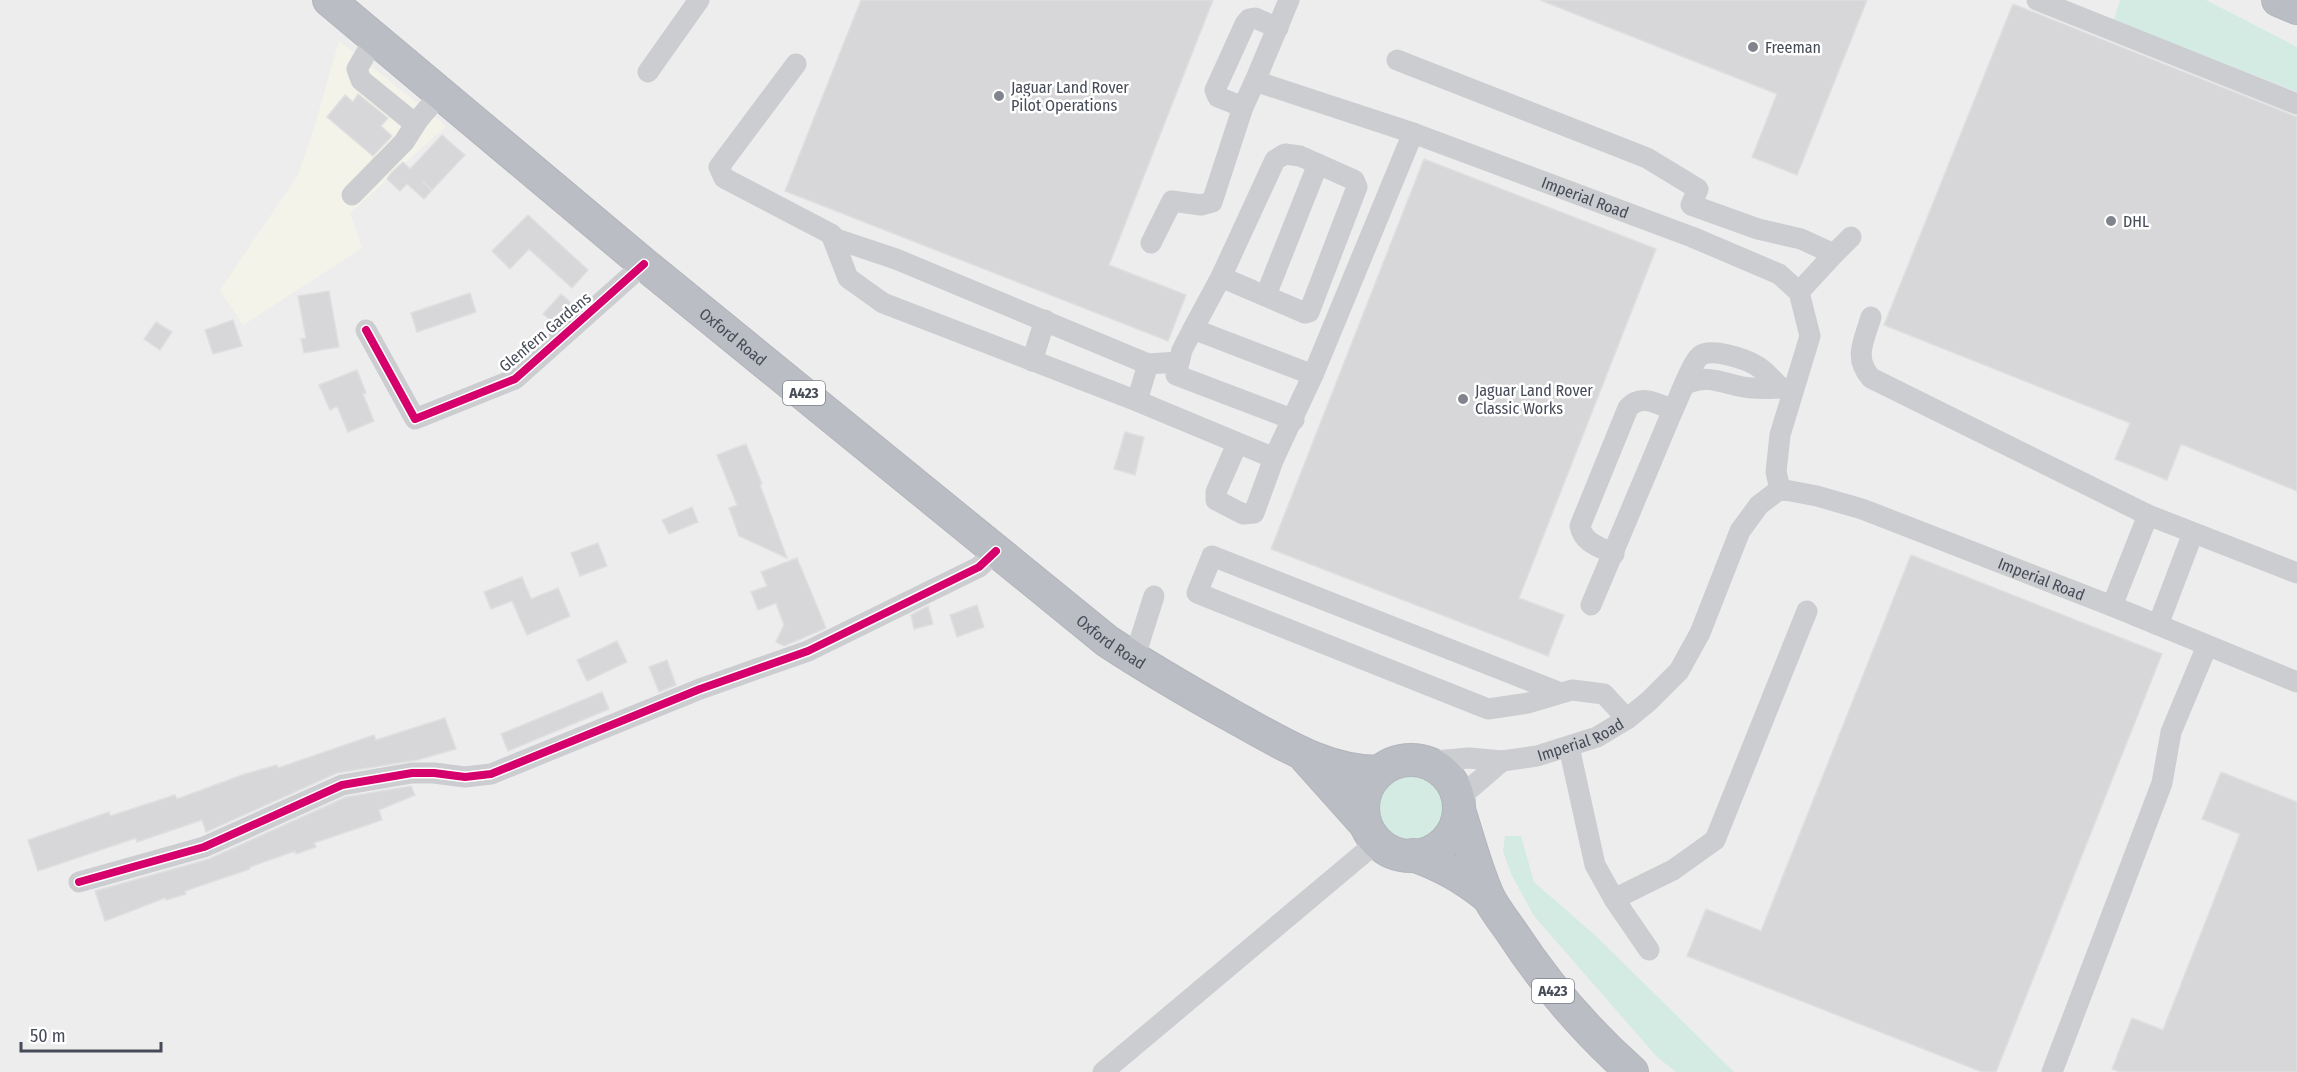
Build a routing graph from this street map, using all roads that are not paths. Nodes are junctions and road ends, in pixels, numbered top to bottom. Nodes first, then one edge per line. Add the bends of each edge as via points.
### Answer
1 (329, 0) edge
2 (699, 0) edge
3 (1289, 0) edge
4 (2037, 0) edge
5 (2278, 0) edge
6 (2297, 8) edge
7 (1278, 28) junction
8 (375, 38) junction
9 (1397, 60) dead end
10 (796, 64) dead end
11 (648, 72) dead end
12 (1255, 81) junction
13 (441, 93) junction
14 (2297, 104) edge
15 (1243, 107) junction
16 (418, 120) junction
17 (1413, 133) junction
18 (1318, 164) junction
19 (352, 195) dead end
20 (831, 234) junction
21 (1851, 237) dead end
22 (1151, 243) dead end
23 (1834, 254) junction
24 (644, 264) junction
25 (1221, 277) junction
26 (1799, 292) junction
27 (1266, 295) junction
28 (1871, 317) dead end
29 (1045, 320) junction
30 (1193, 329) junction
31 (366, 330) dead end
32 (1032, 361) junction
33 (1178, 362) junction
34 (1148, 364) junction
35 (1313, 375) junction
36 (1787, 388) junction
37 (1137, 401) junction
38 (1673, 410) junction
39 (1294, 420) junction
40 (1237, 444) junction
41 (1274, 458) junction
42 (1780, 489) junction
43 (2148, 515) junction
44 (2193, 533) junction
45 (996, 551) junction
46 (1614, 554) junction
47 (2297, 573) edge
48 (1154, 596) dead end
49 (1591, 605) dead end
50 (2112, 606) junction
51 (1807, 611) dead end
52 (2158, 625) junction
53 (2207, 646) junction
54 (1134, 659) junction
55 (2297, 682) edge
56 (1561, 693) junction
57 (1627, 719) junction
58 (1569, 747) junction
59 (1302, 754) junction
60 (1502, 761) junction
61 (1424, 762) junction
62 (1379, 772) junction
63 (1458, 804) junction
64 (1371, 833) junction
65 (1413, 855) junction
66 (79, 882) dead end
67 (1488, 897) junction
68 (1614, 899) junction
69 (1649, 950) dead end
70 (1103, 1072) edge
71 (1632, 1072) edge
72 (2052, 1072) edge

1 - 8 highway, Oxford Road / A423
2 - 11 street
3 - 7 street
4 - 14 street
5 - 6 highway
7 - 12 street
7 - 15 street via 1249,18 1215,90 1218,97
8 - 13 highway, Oxford Road / A423
8 - 16 street via 357,69 361,80 408,119
9 - 23 street via 1647,158 1698,189 1691,205 1801,239
10 - 20 street via 718,167 724,178
12 - 15 street
12 - 17 street, Imperial Road
13 - 16 street
13 - 24 highway, Oxford Road / A423
15 - 22 street via 1212,202 1201,205 1172,201
16 - 19 street via 404,142
17 - 26 street, Imperial Road via 1692,237 1779,274
17 - 35 street
18 - 25 street via 1285,154 1275,160
18 - 27 street
18 - 27 street via 1354,180 1357,187 1309,312
20 - 29 street via 836,240 896,259
20 - 32 street via 849,278 883,303
21 - 23 street
23 - 26 street
24 - 31 street, Glenfern Gardens via 515,380 415,419
24 - 45 highway, Oxford Road / A423
25 - 27 street
25 - 30 street
26 - 36 street via 1810,336
28 - 43 street via 1859,359 1870,378
29 - 32 street
29 - 34 street
30 - 33 street
30 - 35 street
32 - 37 street
33 - 34 street
33 - 39 street via 1176,375
34 - 37 street
35 - 39 street
36 - 38 street via 1758,366 1707,352 1692,366
36 - 42 street via 1776,456
37 - 40 street
38 - 46 street
38 - 46 street via 1647,400 1638,400 1628,408 1580,526 1586,540
39 - 41 street
40 - 41 street
40 - 41 street via 1216,500 1243,514 1254,513
42 - 50 street, Imperial Road via 1862,509
42 - 57 street, Imperial Road via 1759,506 1740,531 1700,633 1679,671
43 - 44 street
43 - 50 street
44 - 47 street
44 - 52 street
45 - 54 highway, Oxford Road / A423
45 - 66 street via 979,567 808,651 700,689 491,774 465,777 412,773 342,785 204,847
46 - 49 street
48 - 54 street
50 - 52 street, Imperial Road
51 - 68 street via 1715,840 1673,870
52 - 53 street, Imperial Road
53 - 55 street, Imperial Road
53 - 72 street via 2171,732 2162,783
54 - 59 highway, Oxford Road / A423
56 - 56 street via 1518,705 1488,708 1197,593 1212,556
56 - 57 street via 1572,690 1604,694
57 - 58 street, Imperial Road via 1598,737
58 - 60 street, Imperial Road
58 - 68 street via 1595,865
59 - 62 highway, Oxford Road / A423 via 1339,767
59 - 64 highway, Oxford Road / A423
60 - 61 street, Imperial Road via 1469,758
60 - 63 street
61 - 62 highway via 1396,762
61 - 63 highway via 1450,780
62 - 64 highway via 1364,796
63 - 65 highway via 1454,829 1448,838 1432,850
63 - 67 highway, A423
64 - 65 highway via 1394,853
64 - 70 street
65 - 67 highway, A423 via 1446,867
67 - 71 highway, A423 via 1542,978 1597,1040
68 - 69 street

